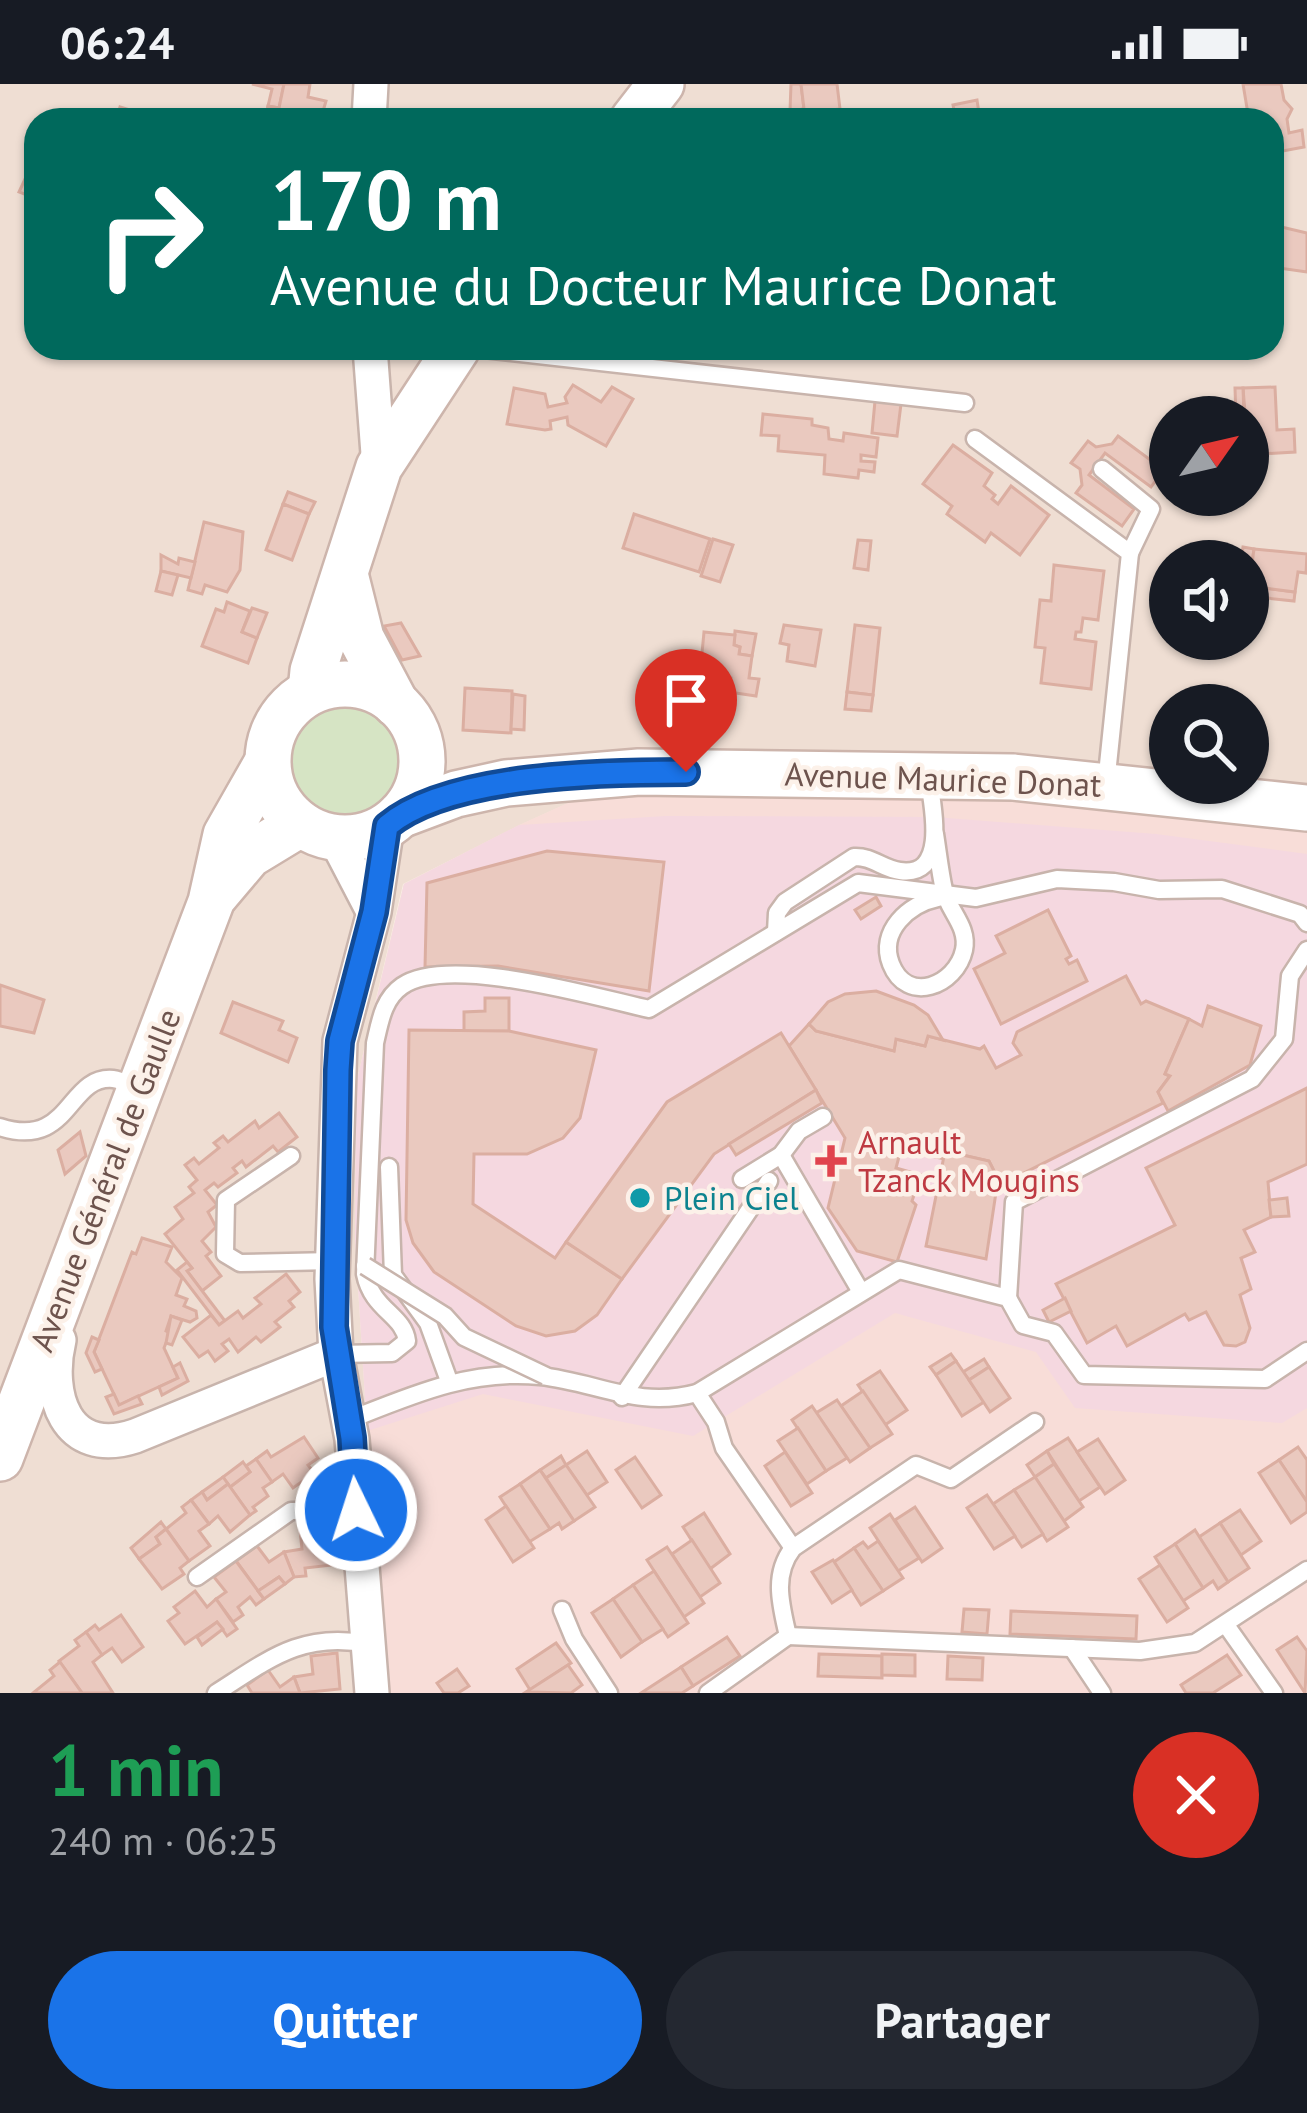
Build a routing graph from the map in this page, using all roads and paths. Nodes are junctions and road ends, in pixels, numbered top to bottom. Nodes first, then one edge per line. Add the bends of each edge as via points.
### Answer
1 (661, 84) edge
2 (642, 108) edge
3 (371, 360) edge
4 (450, 360) edge
5 (580, 360) edge
6 (965, 404) dead end
7 (975, 439) dead end
8 (379, 467) junction
9 (1102, 469) dead end
10 (1130, 553) junction
11 (344, 571) junction
12 (311, 692) junction
13 (396, 704) junction
14 (421, 750) junction
15 (267, 763) junction
16 (928, 775) junction
17 (506, 783) junction
18 (1106, 784) junction
19 (1307, 808) edge
20 (394, 821) junction
21 (318, 831) junction
22 (935, 834) junction
23 (945, 896) junction
24 (211, 902) junction
25 (374, 912) junction
26 (1307, 923) edge
27 (776, 932) junction
28 (1307, 950) edge
29 (141, 1089) junction
30 (823, 1117) dead end
31 (0, 1127) edge
32 (781, 1155) junction
33 (291, 1156) dead end
34 (389, 1167) dead end
35 (742, 1179) dead end
36 (769, 1181) dead end
37 (78, 1257) junction
38 (349, 1263) junction
39 (861, 1292) junction
40 (1008, 1298) junction
41 (1307, 1351) edge
42 (336, 1354) junction
43 (546, 1376) junction
44 (449, 1381) junction
45 (697, 1393) junction
46 (622, 1397) junction
47 (349, 1420) junction
48 (1035, 1422) dead end
49 (0, 1458) edge
50 (356, 1510) junction
51 (793, 1548) junction
52 (1307, 1570) edge
53 (197, 1577) dead end
54 (562, 1610) dead end
55 (1226, 1625) junction
56 (788, 1636) junction
57 (368, 1644) junction
58 (1072, 1648) junction
59 (216, 1693) edge
60 (372, 1693) edge
61 (609, 1693) edge
62 (708, 1693) edge
63 (1102, 1693) edge
64 (1274, 1693) edge

1 - 2 main road
3 - 8 street
4 - 8 main road
5 - 6 lane
7 - 10 lane
8 - 11 main road
9 - 10 lane via 1150,509
10 - 18 lane
11 - 12 main road
11 - 13 main road via 361,638
12 - 13 main road via 356,685
12 - 15 main road via 279,721
13 - 14 main road
14 - 17 main road
14 - 20 main road via 414,796
15 - 21 main road via 283,808
15 - 24 main road, Avenue Général de Gaulle via 226,835
16 - 17 main road, Avenue Maurice Donat via 639,772
16 - 18 main road, Avenue Maurice Donat
16 - 22 lane
17 - 20 main road, Avenue Maurice Donat
18 - 19 main road, Avenue Maurice Donat
20 - 21 main road via 371,834
20 - 25 street
21 - 24 main road, Avenue Général de Gaulle via 249,855
21 - 25 street
22 - 23 lane
22 - 27 lane via 914,870 863,856 838,865 784,902
23 - 23 lane via 902,916 888,945 893,970 912,988 946,979 962,957 961,923
23 - 26 lane via 976,898 1057,879 1222,890
23 - 27 lane via 858,883
24 - 29 main road, Avenue Général de Gaulle
25 - 38 street via 340,1041
27 - 38 lane via 649,1009 519,978 421,977 403,985 382,1010 375,1043
28 - 40 lane via 1290,976 1284,1039 1252,1078 1015,1202
29 - 31 lane via 97,1082 38,1132
29 - 37 main road, Avenue Général de Gaulle
30 - 32 lane via 799,1130
32 - 35 lane
32 - 39 lane
33 - 38 lane via 226,1200 225,1254 240,1263
34 - 44 lane via 393,1275 428,1323
36 - 46 lane
37 - 42 street via 52,1368 60,1411 80,1432 121,1441
37 - 49 main road, Avenue Général de Gaulle
38 - 42 street
38 - 42 lane via 403,1326 406,1341 392,1353
38 - 43 lane, bridge via 445,1316 464,1337
39 - 40 lane via 899,1270
39 - 45 lane
40 - 41 lane via 1023,1325 1054,1333 1084,1375 1265,1379
42 - 47 street
43 - 44 lane
43 - 46 lane
44 - 47 lane
45 - 46 lane
45 - 51 lane via 724,1448
47 - 50 street
48 - 51 lane via 950,1479 916,1465
50 - 53 lane via 291,1511
50 - 57 street
51 - 56 lane via 778,1594
52 - 55 lane
54 - 61 lane
55 - 58 lane via 1195,1643
55 - 64 lane
56 - 58 lane
56 - 62 lane
57 - 59 lane via 288,1647
57 - 60 street
58 - 63 lane

